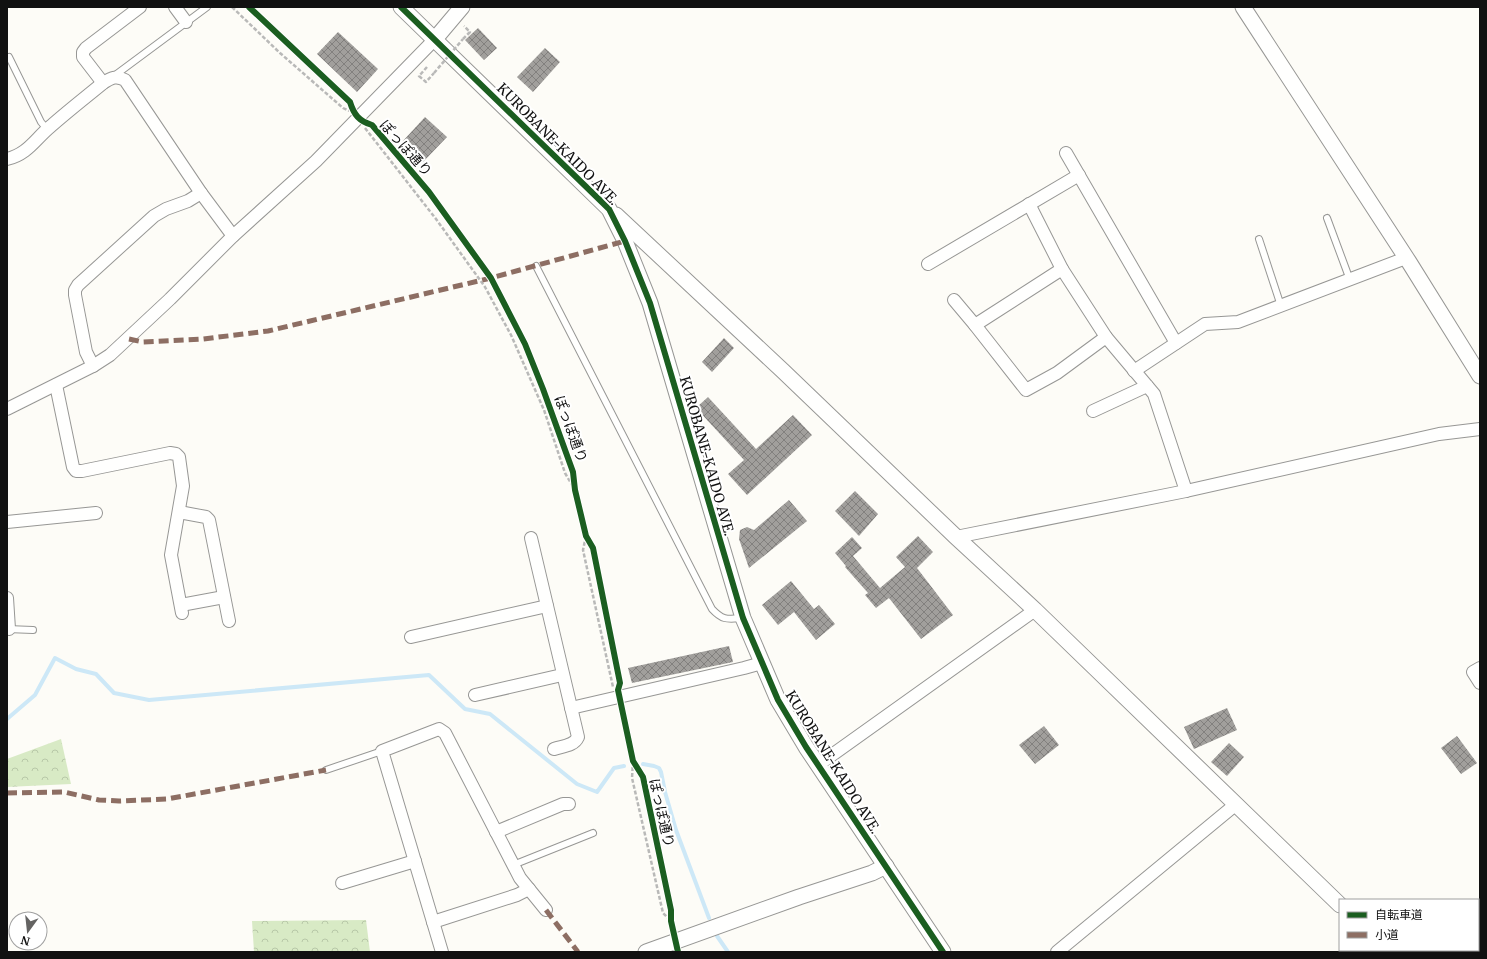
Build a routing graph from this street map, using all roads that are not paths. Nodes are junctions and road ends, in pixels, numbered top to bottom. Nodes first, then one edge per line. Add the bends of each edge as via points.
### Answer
1 (140, 7) edge
2 (174, 7) edge
3 (207, 7) edge
4 (401, 7) edge
5 (462, 7) edge
6 (1243, 7) edge
7 (186, 22) junction
8 (435, 40) junction
9 (9, 57) dead end
10 (108, 80) junction
11 (47, 130) junction
12 (1066, 154) dead end
13 (7, 159) edge
14 (1079, 175) junction
15 (201, 193) junction
16 (1029, 204) junction
17 (609, 209) junction
18 (1327, 218) dead end
19 (233, 236) junction
20 (1260, 239) dead end
21 (1406, 258) junction
22 (928, 264) dead end
23 (536, 266) dead end
24 (1062, 269) junction
25 (1350, 280) junction
26 (954, 300) dead end
27 (1281, 306) junction
28 (975, 325) junction
29 (1106, 338) junction
30 (1176, 343) junction
31 (93, 366) junction
32 (1134, 371) junction
33 (1480, 376) edge
34 (56, 385) junction
35 (1147, 386) junction
36 (7, 409) edge
37 (1093, 411) dead end
38 (1480, 429) edge
39 (1186, 491) junction
40 (179, 512) junction
41 (96, 513) dead end
42 (7, 522) edge
43 (531, 538) dead end
44 (956, 538) junction
45 (224, 597) junction
46 (7, 598) edge
47 (547, 606) junction
48 (1035, 610) junction
49 (743, 618) junction
50 (229, 621) dead end
51 (8, 629) edge
52 (34, 630) dead end
53 (411, 637) dead end
54 (762, 663) junction
55 (1480, 668) edge
56 (562, 675) junction
57 (1480, 683) edge
58 (475, 695) dead end
59 (571, 708) junction
60 (554, 749) dead end
61 (382, 751) junction
62 (818, 765) junction
63 (326, 770) dead end
64 (569, 804) dead end
65 (1235, 805) junction
66 (496, 832) junction
67 (592, 833) dead end
68 (415, 861) junction
69 (512, 865) junction
70 (886, 866) junction
71 (342, 883) dead end
72 (529, 888) junction
73 (1339, 904) edge
74 (546, 910) dead end
75 (433, 922) junction
76 (442, 952) edge
77 (646, 952) edge
78 (943, 952) edge
79 (1057, 952) edge

1 - 10 street via 83,52 83,57
2 - 7 street
3 - 7 lane
4 - 8 street, KUROBANE-KAIDO AVE.
5 - 8 street
6 - 21 street
7 - 10 lane
8 - 17 street, KUROBANE-KAIDO AVE.
8 - 19 street via 316,161
9 - 11 lane
10 - 11 street
10 - 15 street via 120,77 125,80
11 - 13 street via 27,150
12 - 14 street
14 - 16 street
14 - 30 street
15 - 19 street
15 - 31 street via 154,216 78,285 75,295 80,323 86,352
16 - 22 street
16 - 24 street
17 - 44 street via 783,371
17 - 49 street, KUROBANE-KAIDO AVE. via 650,303
18 - 25 lane
19 - 31 street via 129,339
20 - 27 lane
21 - 25 street
21 - 33 street
23 - 49 lane via 712,609 719,617
24 - 28 street
24 - 29 street
25 - 27 street
26 - 28 street
27 - 30 street via 1238,322 1205,324
28 - 29 street via 1026,390 1057,373
29 - 32 street
30 - 32 street
31 - 34 street
32 - 35 street
34 - 36 street
34 - 40 street via 72,467 76,471 82,471 170,453 176,454 181,464 183,486
35 - 37 street
35 - 39 street via 1154,394
38 - 39 street via 1439,434
39 - 44 street
40 - 45 street via 203,516 209,520
40 - 45 street via 171,555 181,609
41 - 42 street
43 - 47 street
44 - 48 street
45 - 50 street
46 - 51 street
47 - 53 street
47 - 56 street
48 - 62 street
48 - 65 street
49 - 54 street, KUROBANE-KAIDO AVE.
51 - 52 lane
54 - 59 street
54 - 62 street, KUROBANE-KAIDO AVE. via 778,700
55 - 57 street via 1473,672
56 - 58 street
56 - 59 street
59 - 60 street via 578,737 573,744
61 - 63 lane
61 - 66 street via 439,728 445,732
61 - 68 street
62 - 70 street, KUROBANE-KAIDO AVE.
64 - 66 street via 563,804
65 - 73 street
65 - 79 street
66 - 69 street
67 - 69 lane
68 - 71 street
68 - 75 street
69 - 72 street
70 - 77 street
70 - 78 street, KUROBANE-KAIDO AVE.
72 - 74 street
72 - 75 street via 517,895
75 - 76 street

